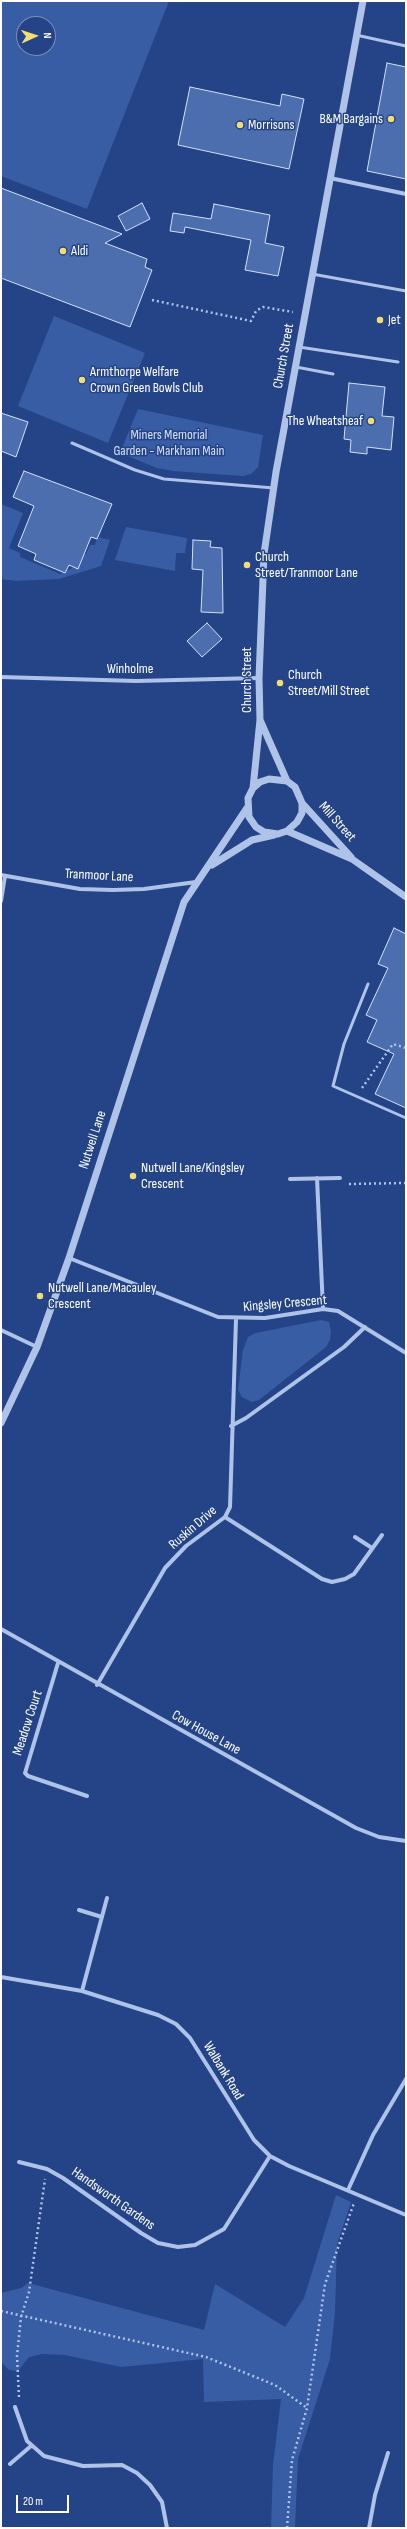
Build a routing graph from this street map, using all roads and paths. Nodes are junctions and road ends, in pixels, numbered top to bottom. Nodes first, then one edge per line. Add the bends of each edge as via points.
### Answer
1 (363, 1) edge
2 (356, 35) junction
3 (406, 46) edge
4 (330, 178) junction
5 (406, 194) edge
6 (312, 274) junction
7 (406, 291) edge
8 (152, 300) dead end
9 (305, 314) junction
10 (299, 347) junction
11 (398, 362) dead end
12 (296, 366) junction
13 (333, 374) dead end
14 (72, 443) dead end
15 (274, 488) junction
16 (1, 677) edge
17 (259, 678) junction
18 (260, 720) junction
19 (287, 781) junction
20 (253, 788) junction
21 (302, 803) junction
22 (247, 808) junction
23 (287, 831) junction
24 (278, 834) junction
25 (352, 859) junction
26 (210, 866) junction
27 (3, 876) edge
28 (196, 882) junction
29 (406, 896) edge
30 (1, 901) edge
31 (368, 984) dead end
32 (406, 1048) edge
33 (356, 1096) junction
34 (406, 1118) edge
35 (317, 1178) junction
36 (340, 1178) joint
37 (290, 1180) dead end
38 (406, 1183) edge
39 (69, 1258) junction
40 (323, 1309) junction
41 (236, 1319) junction
42 (366, 1327) junction
43 (1, 1330) edge
44 (37, 1347) junction
45 (406, 1353) edge
46 (1, 1423) edge
47 (231, 1426) junction
48 (225, 1517) junction
49 (382, 1535) dead end
50 (355, 1537) dead end
51 (372, 1548) junction
52 (1, 1629) edge
53 (58, 1663) junction
54 (97, 1685) junction
55 (87, 1796) dead end
56 (406, 1841) edge
57 (107, 1898) dead end
58 (79, 1910) dead end
59 (102, 1918) junction
60 (1, 1977) edge
61 (82, 1991) junction
62 (406, 2079) edge
63 (270, 2156) junction
64 (19, 2162) dead end
65 (47, 2169) junction
66 (348, 2190) junction
67 (357, 2194) junction
68 (406, 2215) edge
69 (1, 2311) edge
70 (21, 2317) junction
71 (15, 2407) joint
72 (307, 2408) junction
73 (31, 2446) junction
74 (388, 2453) dead end
75 (10, 2464) dead end
76 (167, 2528) edge
77 (287, 2528) edge
78 (369, 2528) edge

1 - 2 street, Church Street
2 - 3 lane
2 - 4 street, Church Street
4 - 5 street
4 - 6 street, Church Street
6 - 7 lane
6 - 9 street, Church Street
8 - 9 path via 251,321 256,311 263,307
9 - 10 street, Church Street
10 - 11 lane
10 - 12 street, Church Street
12 - 13 lane
12 - 15 street, Church Street
14 - 15 lane via 135,470 164,479
15 - 17 street, Church Street via 264,554
16 - 17 street, Winholme via 136,681
17 - 18 street, Church Street
18 - 19 street, Church Street
18 - 20 street, Church Street
19 - 20 street via 269,779
19 - 21 street via 295,787
20 - 22 street
21 - 23 street via 302,813
21 - 25 street, Mill Street
22 - 24 street via 249,817 256,827 264,832
22 - 26 street, Nutwell Lane
23 - 24 street
23 - 25 street, Mill Street
24 - 26 street, Nutwell Lane via 252,840
25 - 29 street, Mill Street
26 - 28 street, Nutwell Lane
27 - 28 street, Tranmoor Lane via 80,889 107,890 144,889
27 - 30 street
28 - 39 street, Nutwell Lane via 184,902
31 - 33 lane via 344,1044 333,1086
32 - 33 path via 393,1044
33 - 34 lane
35 - 36 street
35 - 37 street
35 - 40 street
36 - 38 path via 349,1184
39 - 41 street, Kingsley Crescent via 207,1313
39 - 44 street, Nutwell Lane
40 - 41 street, Kingsley Crescent via 265,1318
40 - 42 street, Kingsley Crescent via 338,1311
41 - 47 street, Ruskin Drive
42 - 45 street, Kingsley Crescent
42 - 47 street via 344,1347 246,1418
43 - 44 street
44 - 46 street, Nutwell Lane
47 - 48 street, Ruskin Drive via 231,1499
48 - 51 street via 327,1581 345,1579 354,1574
48 - 54 street, Ruskin Drive via 186,1546 165,1568
49 - 51 street
50 - 51 street
52 - 53 street, Cow House Lane
53 - 54 street, Cow House Lane
53 - 55 street, Meadow Court via 25,1773
54 - 56 street, Cow House Lane via 356,1828 379,1837
57 - 59 street
58 - 59 street
59 - 61 street
60 - 61 street, Walbank Road
61 - 63 street, Walbank Road via 158,2015 176,2024 190,2038 246,2129
62 - 66 street via 373,2135
63 - 65 street, Handsworth Gardens via 224,2229 195,2245 178,2247 158,2243 141,2233 85,2192
63 - 66 street, Walbank Road
64 - 65 street, Handsworth Gardens
65 - 70 path via 29,2292
66 - 67 street, Walbank Road
67 - 68 street, Walbank Road
67 - 72 path via 325,2284
69 - 70 path
70 - 71 path via 17,2356 20,2395
70 - 72 path via 206,2357 275,2385
71 - 73 street via 21,2430
72 - 77 path via 292,2460
73 - 75 street
73 - 76 street via 44,2456 64,2463 83,2466 122,2465 137,2473 150,2485 162,2502
74 - 78 street via 375,2495

